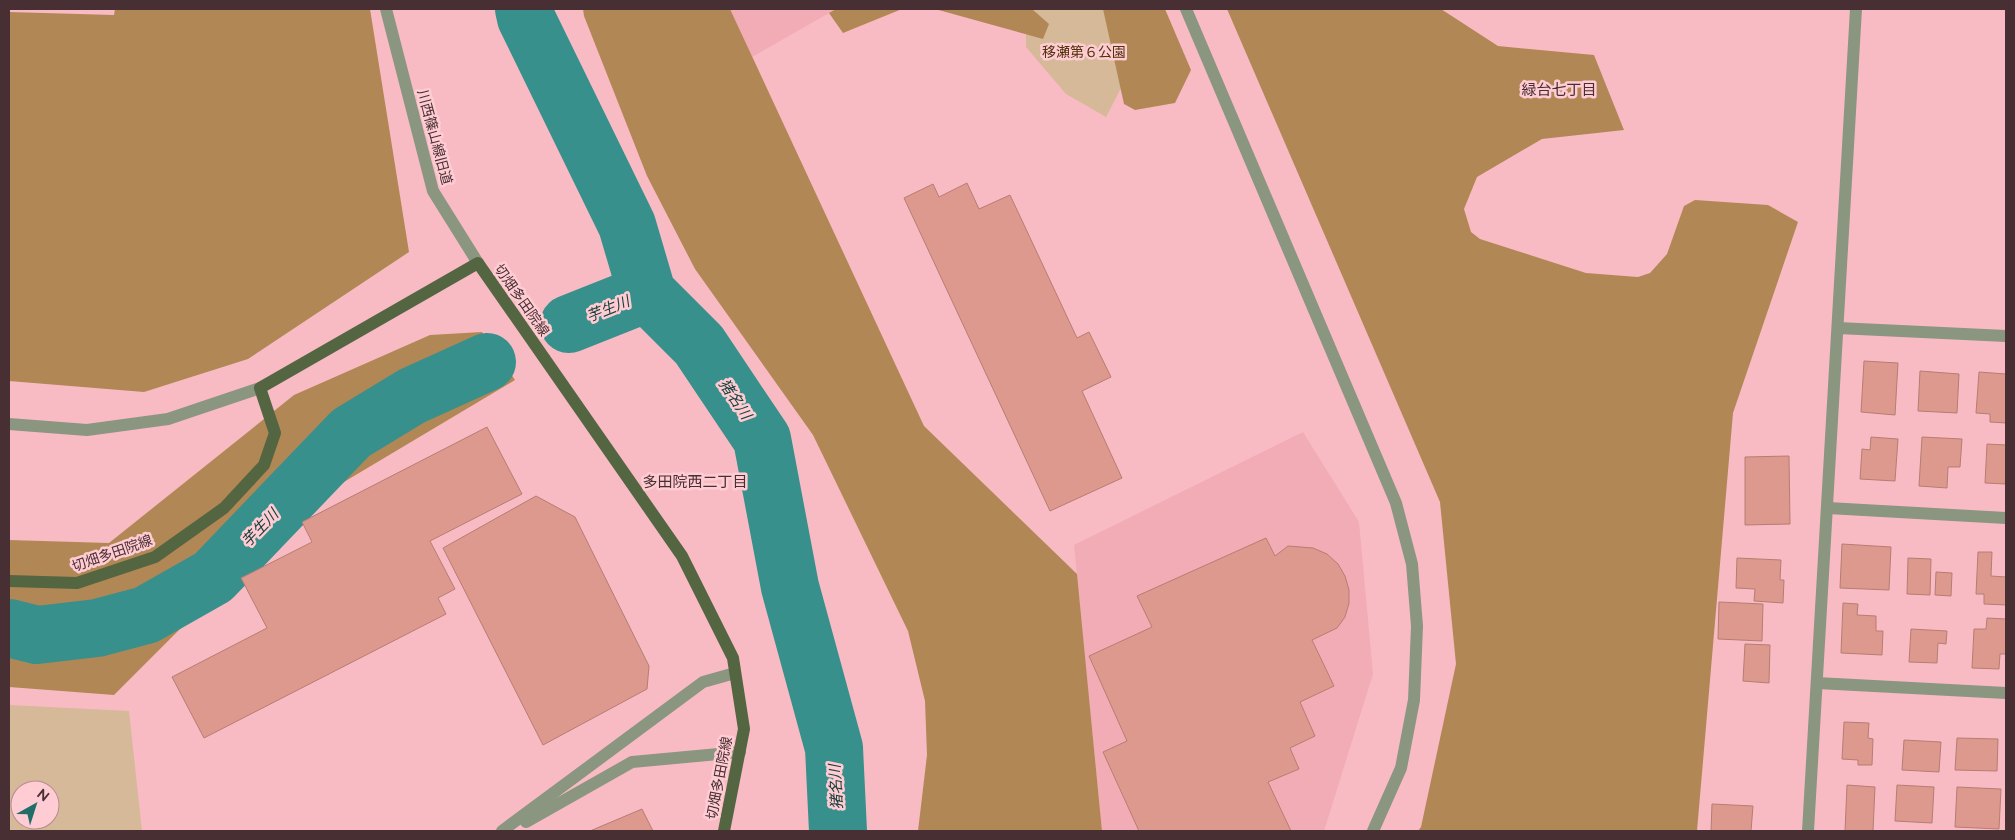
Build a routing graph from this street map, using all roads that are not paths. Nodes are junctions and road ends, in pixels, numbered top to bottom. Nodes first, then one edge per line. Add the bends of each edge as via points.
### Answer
1 (386, 9) edge
2 (1186, 9) edge
3 (1856, 9) edge
4 (478, 263) junction
5 (1838, 328) junction
6 (2006, 336) edge
7 (260, 388) junction
8 (9, 424) edge
9 (1828, 508) junction
10 (2006, 518) edge
11 (9, 581) edge
12 (735, 674) junction
13 (1817, 683) junction
14 (2006, 693) edge
15 (740, 752) junction
16 (502, 831) edge
17 (509, 831) edge
18 (724, 831) edge
19 (1373, 831) edge
20 (1808, 831) edge

1 - 4 street, 川西篠山線旧道 via 433,191
2 - 19 street via 1396,503 1412,564 1417,626 1414,700 1400,768
3 - 5 street
4 - 7 main road, 切畑多田院線
4 - 12 main road, 切畑多田院線 via 682,556 733,658
5 - 6 street
5 - 9 street
7 - 8 street via 168,419 87,430
7 - 11 main road, 切畑多田院線 via 275,433 264,465 224,508 155,557 76,583
9 - 10 street
9 - 13 street
12 - 15 main road, 切畑多田院線 via 744,729
12 - 16 street via 703,682
13 - 14 street
13 - 20 street
15 - 17 street via 632,762
15 - 18 main road, 切畑多田院線

